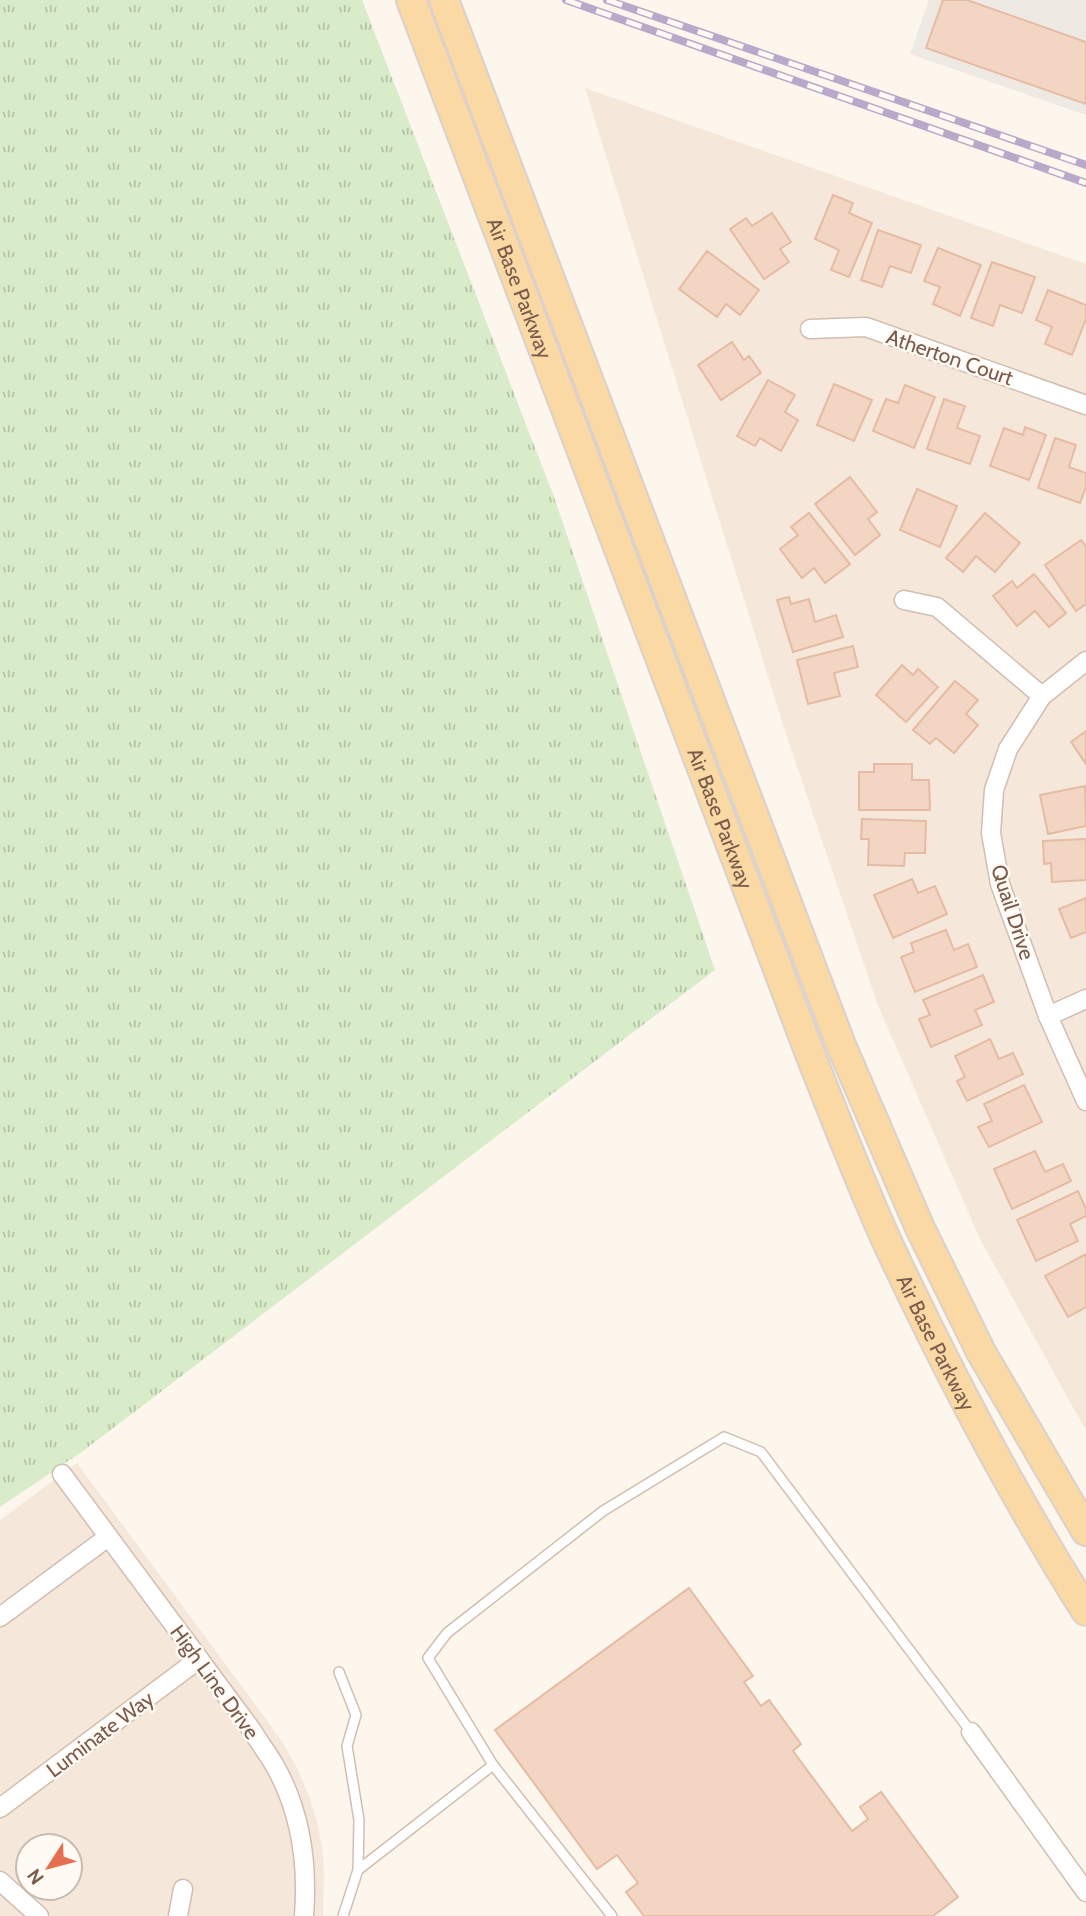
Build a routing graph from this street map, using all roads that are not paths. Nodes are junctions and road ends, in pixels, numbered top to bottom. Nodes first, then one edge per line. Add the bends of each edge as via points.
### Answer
1 (411, 0) edge
2 (444, 0) edge
3 (810, 329) dead end
4 (1086, 405) edge
5 (904, 600) dead end
6 (1086, 661) edge
7 (1042, 696) junction
8 (1086, 999) edge
9 (1048, 1016) junction
10 (1086, 1101) edge
11 (62, 1474) dead end
12 (1086, 1531) edge
13 (108, 1537) junction
14 (1086, 1611) edge
15 (0, 1617) edge
16 (199, 1660) junction
17 (339, 1672) dead end
18 (971, 1732) joint
19 (494, 1765) junction
20 (0, 1808) edge
21 (358, 1870) junction
22 (0, 1881) edge
23 (183, 1889) dead end
24 (1086, 1892) edge
25 (39, 1916) edge
26 (178, 1916) edge
27 (304, 1916) edge
28 (343, 1916) edge
29 (612, 1916) edge

1 - 14 main road, Air Base Parkway via 849,1152 955,1383
2 - 12 main road, Air Base Parkway via 865,1103 981,1352
3 - 4 street, Atherton Court via 866,327
5 - 7 street via 937,607
6 - 7 street, Quail Drive
7 - 9 street, Quail Drive via 1008,749 994,790 991,832 1000,884
8 - 9 street
9 - 10 street, Quail Drive
11 - 13 street, High Line Drive
13 - 15 street
13 - 16 street, High Line Drive
16 - 20 street, Luminate Way
16 - 27 street, High Line Drive via 257,1738 289,1795 305,1861
17 - 21 lane via 356,1715 347,1746 359,1820
18 - 19 lane via 761,1452 724,1437 603,1511 447,1633 428,1658
18 - 24 street
19 - 21 lane
19 - 29 lane
21 - 28 lane
22 - 25 street
23 - 26 street

